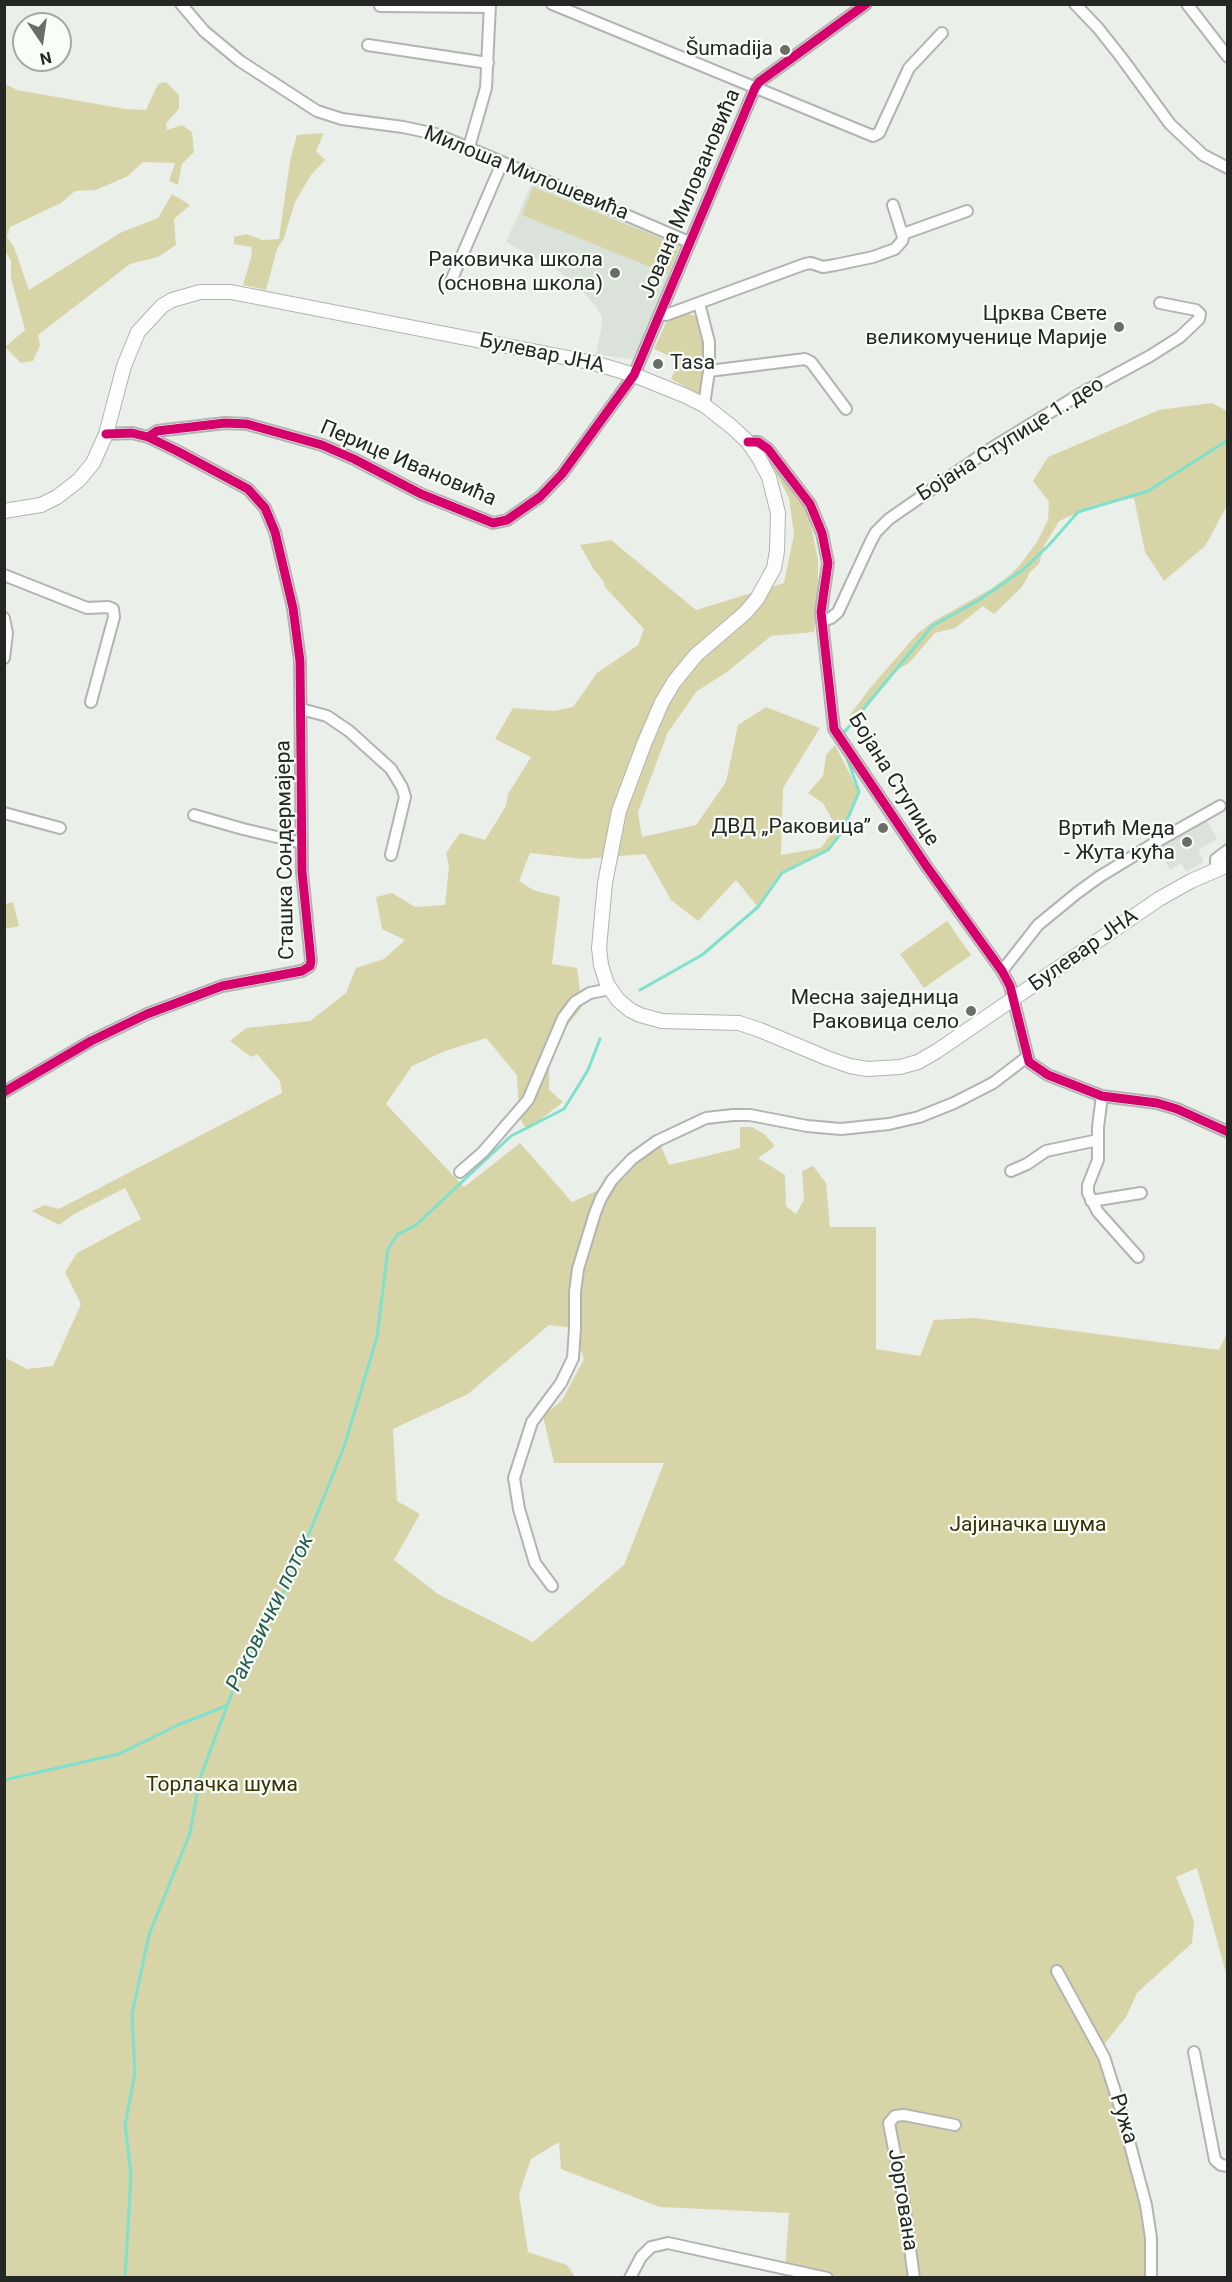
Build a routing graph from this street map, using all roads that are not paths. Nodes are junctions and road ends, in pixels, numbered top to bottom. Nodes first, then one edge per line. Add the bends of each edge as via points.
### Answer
1 (181, 4) edge
2 (552, 4) edge
3 (866, 4) edge
4 (1075, 4) edge
5 (1187, 4) edge
6 (380, 6) dead end
7 (490, 6) edge
8 (942, 33) dead end
9 (368, 45) dead end
10 (1227, 57) edge
11 (488, 63) junction
12 (755, 88) junction
13 (469, 147) junction
14 (502, 163) junction
15 (1227, 168) edge
16 (893, 205) dead end
17 (968, 211) dead end
18 (903, 234) junction
19 (690, 242) junction
20 (451, 281) dead end
21 (699, 303) junction
22 (1160, 303) dead end
23 (660, 314) junction
24 (709, 371) junction
25 (634, 375) junction
26 (704, 405) junction
27 (846, 409) dead end
28 (106, 434) junction
29 (148, 437) junction
30 (748, 442) junction
31 (4, 510) edge
32 (4, 575) edge
33 (4, 618) edge
34 (822, 621) junction
35 (4, 658) edge
36 (90, 702) dead end
37 (301, 709) junction
38 (1220, 806) dead end
39 (4, 813) edge
40 (194, 815) dead end
41 (60, 828) dead end
42 (302, 843) junction
43 (1227, 850) edge
44 (390, 855) dead end
45 (1222, 867) edge
46 (1002, 970) junction
47 (610, 989) junction
48 (1013, 999) junction
49 (1027, 1057) junction
50 (4, 1092) edge
51 (1102, 1096) junction
52 (1227, 1132) edge
53 (1098, 1140) junction
54 (1011, 1171) dead end
55 (460, 1172) dead end
56 (1141, 1193) dead end
57 (1090, 1201) junction
58 (1138, 1257) dead end
59 (552, 1586) dead end
60 (1057, 1971) dead end
61 (1194, 2052) dead end
62 (955, 2125) dead end
63 (1227, 2166) edge
64 (630, 2277) edge
65 (827, 2277) edge
66 (914, 2277) edge
67 (1151, 2277) edge

1 - 13 street, Милоша Милошевића via 204,31 240,61 317,111 342,119 426,131
2 - 12 street
3 - 12 street, Јована Миловановића
4 - 15 street via 1121,57 1170,124 1203,154
5 - 10 street
6 - 7 street
7 - 11 street
8 - 12 street via 904,75 875,136
9 - 11 street
11 - 13 street via 482,107
12 - 19 street, Јована Миловановића
13 - 14 street, Милоша Милошевића
14 - 19 street, Милоша Милошевића
14 - 20 street
16 - 18 street
17 - 18 street
18 - 21 street via 896,249 873,257 826,267 805,264
19 - 23 street, Јована Миловановића
21 - 23 street
21 - 24 street via 709,342
22 - 34 street, Бојана Ступице 1. део via 1196,309 1199,320 1150,356 987,451 889,519 871,541 838,612
23 - 25 street, Јована Миловановића
24 - 26 street
24 - 27 street via 805,359
25 - 26 main road, Булевар ЈНА
25 - 28 main road, Булевар ЈНА via 594,363 231,292 200,292 162,306 138,332 124,366
25 - 29 street, Перице Ивановића via 562,474 540,497 499,522 421,494 322,445 247,424 163,430
26 - 30 main road, Булевар ЈНА
28 - 29 street, Перице Ивановића
28 - 31 main road, Булевар ЈНА via 83,476 57,497 31,507
29 - 37 street, Сташка Сондермајера via 248,489 265,508 275,532 293,608
30 - 34 street, Бојана Ступице via 758,442 768,449 817,517 828,562
30 - 47 main road, Булевар ЈНА via 765,467 774,490 778,530 774,568 757,600 696,655 674,682 644,744 619,811 605,883 599,948
32 - 36 street via 87,608 112,609 114,617
33 - 35 street
34 - 46 street, Бојана Ступице via 836,731
37 - 42 street, Сташка Сондермајера
37 - 44 street via 327,716 349,731 391,769 402,787 405,797
38 - 46 street via 1077,893 1038,925
39 - 41 street
40 - 42 street
42 - 50 street, Сташка Сондермајера via 311,961 307,969 222,986 147,1014 91,1041
43 - 45 street via 1216,859
45 - 48 main road, Булевар ЈНА via 1159,899
46 - 48 street, Бојана Ступице
47 - 48 main road, Булевар ЈНА via 640,1015 662,1021 750,1026 850,1066 877,1069 900,1067 928,1057
47 - 55 street via 590,993 575,1002 553,1038 528,1100
48 - 49 street, Бојана Ступице
49 - 51 street via 1034,1067 1048,1075
49 - 59 street via 970,1096 936,1111 889,1124 841,1129 741,1114 706,1118 657,1141 612,1180 595,1213 578,1269 573,1358 561,1383 532,1422 514,1478 535,1563
51 - 52 street via 1177,1108
51 - 53 street
53 - 54 street via 1046,1151
53 - 57 street via 1098,1160 1087,1189
56 - 57 street
57 - 58 street
60 - 67 street, Ружа via 1104,2057 1120,2107 1146,2205
61 - 63 street via 1215,2160
62 - 66 street, Јоргована via 904,2115 895,2116 890,2123
64 - 65 street via 651,2247 668,2243

